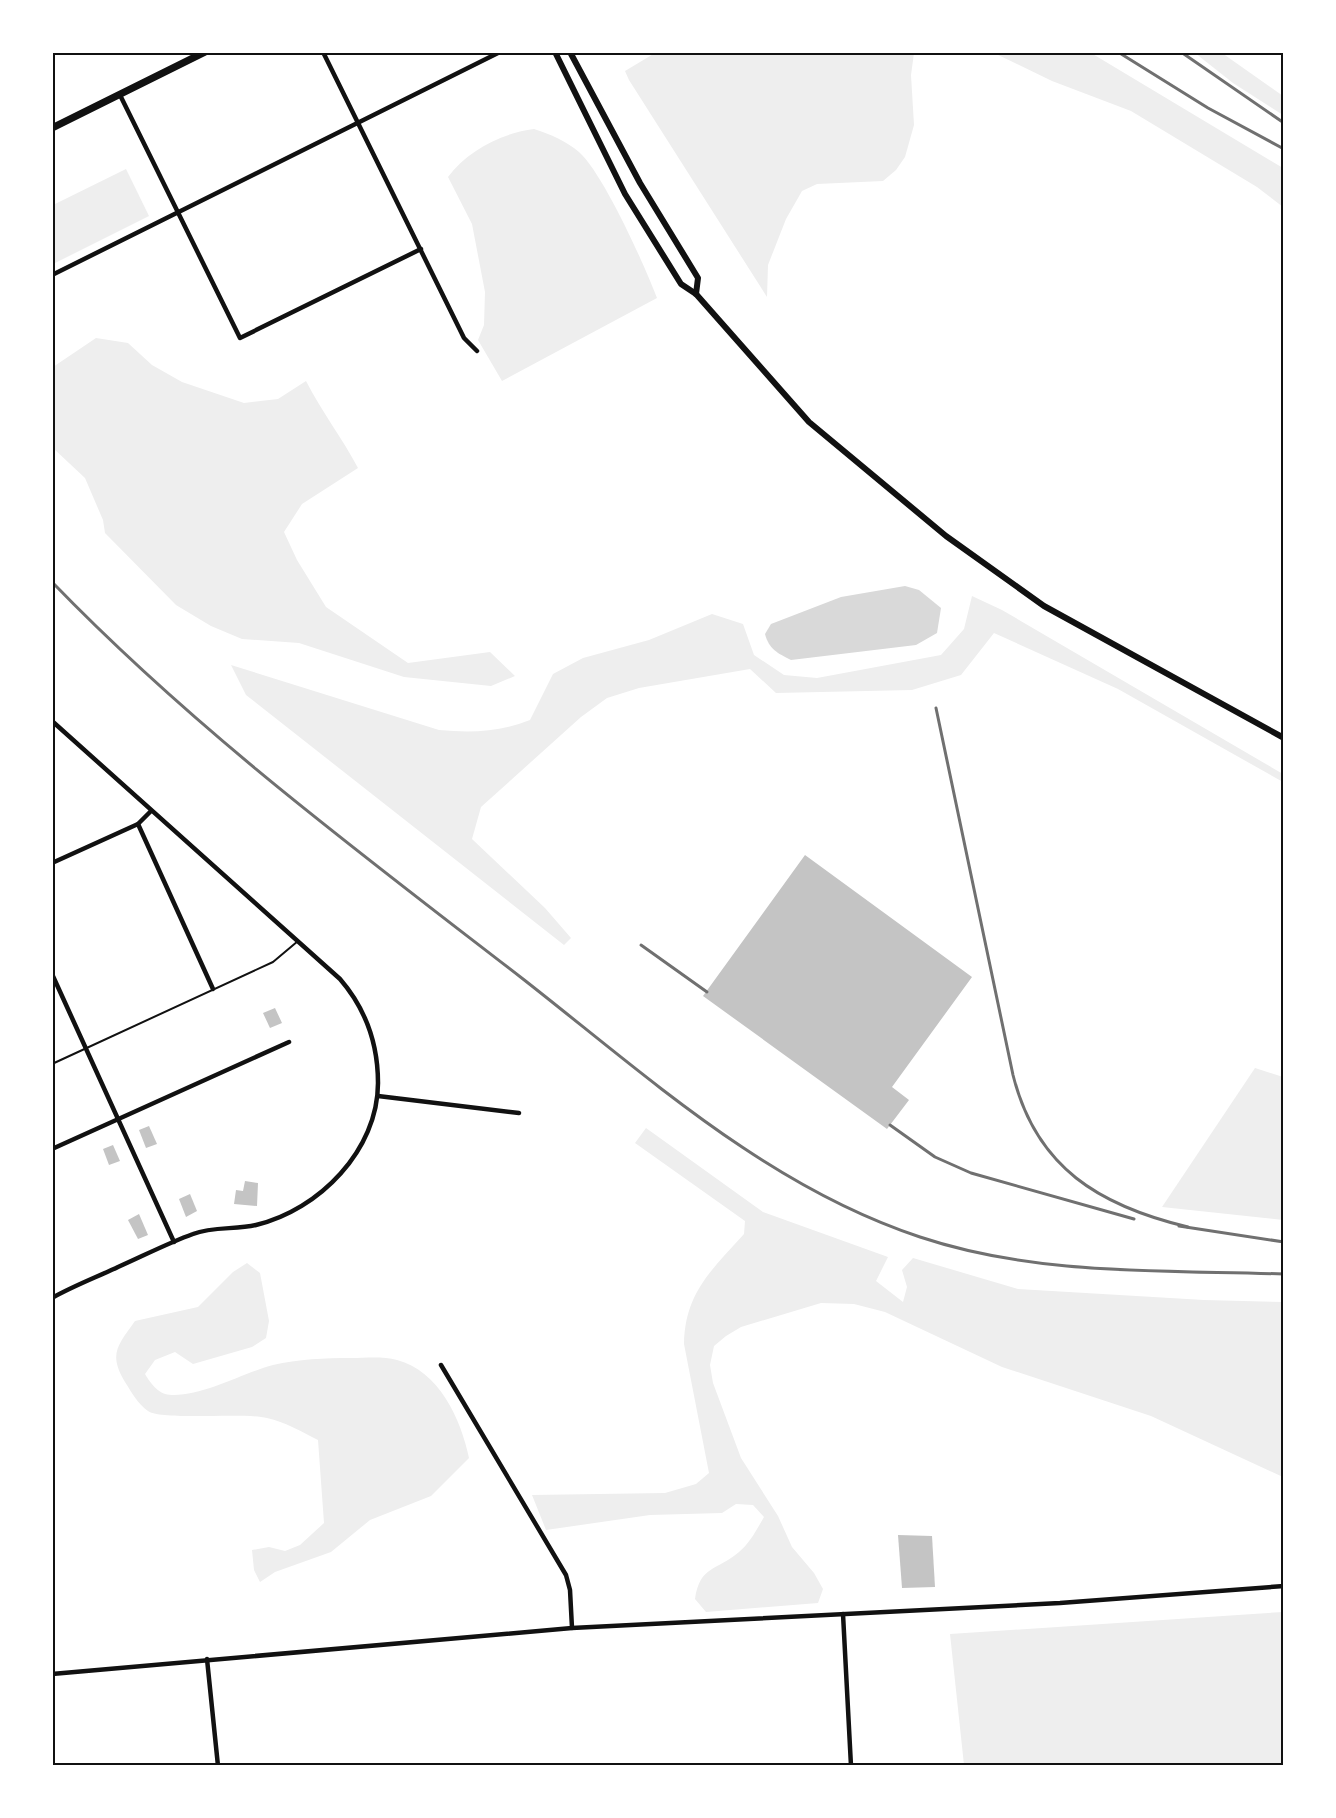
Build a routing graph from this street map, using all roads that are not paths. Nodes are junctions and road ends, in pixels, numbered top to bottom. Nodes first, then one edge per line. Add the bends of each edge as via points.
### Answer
1 (205, 52) edge
2 (323, 52) edge
3 (500, 52) edge
4 (555, 52) edge
5 (570, 52) edge
6 (120, 95) junction
7 (358, 123) junction
8 (52, 128) edge
9 (178, 214) junction
10 (421, 249) junction
11 (52, 275) edge
12 (696, 294) junction
13 (477, 351) dead end
14 (52, 721) edge
15 (1284, 738) edge
16 (151, 810) junction
17 (138, 824) junction
18 (52, 863) edge
19 (298, 941) junction
20 (52, 974) edge
21 (213, 989) junction
22 (289, 1042) dead end
23 (86, 1048) junction
24 (52, 1064) edge
25 (378, 1096) junction
26 (519, 1113) dead end
27 (118, 1119) junction
28 (52, 1149) edge
29 (174, 1242) junction
30 (52, 1298) edge
31 (441, 1365) dead end
32 (1284, 1586) edge
33 (843, 1614) junction
34 (572, 1628) junction
35 (207, 1659) junction
36 (52, 1674) edge
37 (218, 1766) edge
38 (851, 1766) edge

1 - 6 main road
2 - 7 street
3 - 7 street
4 - 12 main road via 625,194 681,284
5 - 12 main road via 640,183 698,278
6 - 8 main road
6 - 9 street
7 - 9 street
7 - 10 street
9 - 10 street via 240,338
9 - 11 street
10 - 13 street via 464,338
12 - 15 main road via 809,422 946,536 1053,611
14 - 16 street
16 - 17 street
16 - 19 street
17 - 18 street
17 - 21 street
19 - 21 lane via 273,962
19 - 25 street via 339,979 359,1005 373,1040
20 - 23 street
21 - 23 lane
22 - 27 street
23 - 24 lane
23 - 27 street
25 - 26 street
25 - 29 street via 368,1132 349,1165 322,1191 288,1213 259,1225 196,1233
27 - 28 street
27 - 29 street
29 - 30 street
31 - 34 street via 566,1575
32 - 33 street
33 - 34 street
33 - 38 street
34 - 35 street
35 - 36 street
35 - 37 street

